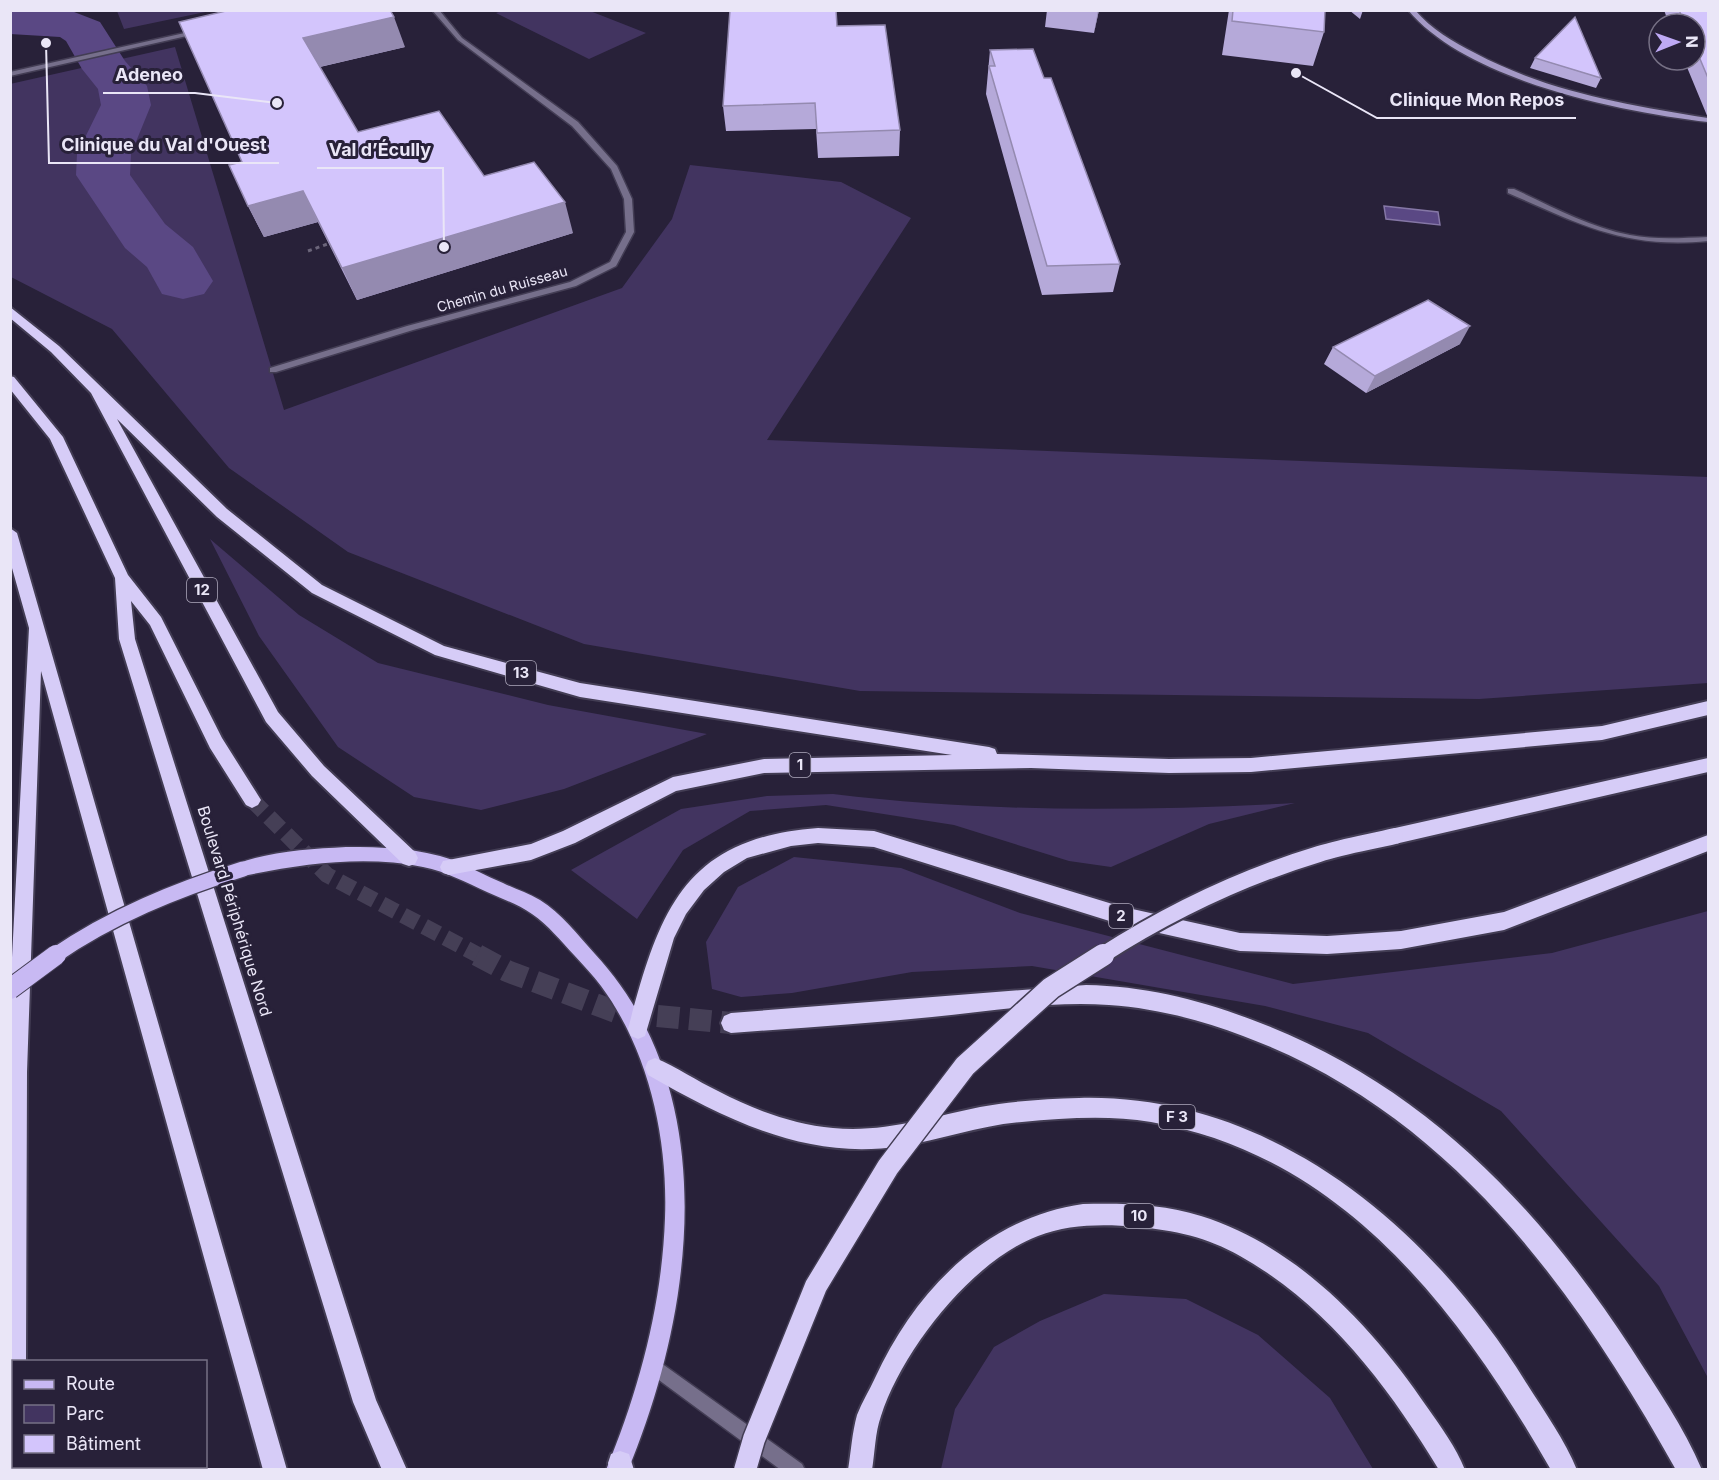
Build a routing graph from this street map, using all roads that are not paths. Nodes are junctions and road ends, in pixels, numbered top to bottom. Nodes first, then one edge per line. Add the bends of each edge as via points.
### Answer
1 (435, 10) edge
2 (1411, 10) edge
3 (212, 29) edge
4 (10, 74) edge
5 (1708, 120) edge
6 (1511, 191) dead end
7 (1708, 239) edge
8 (10, 311) edge
9 (273, 370) dead end
10 (10, 380) edge
11 (96, 391) junction
12 (10, 533) edge
13 (122, 578) junction
14 (36, 616) junction
15 (1708, 708) edge
16 (1031, 761) junction
17 (1708, 765) edge
18 (252, 800) tunnel mouth
19 (1708, 843) edge
20 (409, 858) junction
21 (449, 867) junction
22 (10, 989) edge
23 (730, 1023) tunnel mouth
24 (638, 1029) junction
25 (655, 1068) junction
26 (14, 1360) edge
27 (654, 1366) junction
28 (620, 1467) edge
29 (275, 1470) edge
30 (395, 1470) edge
31 (745, 1470) edge
32 (796, 1470) edge
33 (860, 1470) edge
34 (1453, 1470) edge
35 (1565, 1470) edge
36 (1690, 1470) edge

1 - 9 street, Chemin du Ruisseau via 460,39 575,124 614,168 628,199 630,232 613,264 573,284
2 - 5 main road via 1430,28 1476,57 1544,87 1619,107
3 - 4 street
6 - 7 street via 1628,237 1672,242
8 - 11 highway, 12
10 - 13 highway, Boulevard Périphérique Nord via 56,437
11 - 16 highway, 13 via 222,513 317,589 440,651 580,690
11 - 20 highway, 12 via 272,717 318,771
12 - 14 highway
13 - 18 highway via 156,621 216,743
13 - 30 highway, Boulevard Périphérique Nord via 127,639 365,1402
14 - 26 highway via 17,1071
14 - 29 highway
15 - 16 highway, 1 via 1602,733 1251,765
16 - 21 highway, 1 via 764,766 673,784 531,852
17 - 31 highway, bridge via 1319,854 1212,895 1139,932 1051,988 965,1066 888,1167 816,1286
19 - 24 highway, 2 via 1503,921 1401,940 1326,945 1240,942 1119,915 874,839 837,834 790,836 740,853 718,866 697,886 680,908 659,954
20 - 21 main road
20 - 22 main road, bridge via 326,855 243,869 203,881 117,918
21 - 24 main road via 536,907 590,955 621,997
23 - 36 highway via 1060,995 1109,995 1202,1012 1293,1043 1398,1107 1448,1145 1494,1188 1583,1296 1624,1356
24 - 25 main road
25 - 27 main road via 672,1149 675,1203 666,1317
25 - 35 highway, F 3 via 755,1121 832,1139 897,1137 1005,1113 1106,1109 1151,1112 1201,1122 1242,1136 1291,1159 1329,1183 1405,1248 1442,1286 1482,1337
27 - 28 main road
27 - 32 street
33 - 34 highway, 10 via 868,1419 896,1356 939,1295 984,1253 1017,1232 1056,1217 1114,1214 1206,1228 1252,1251 1306,1286 1365,1343 1432,1433

